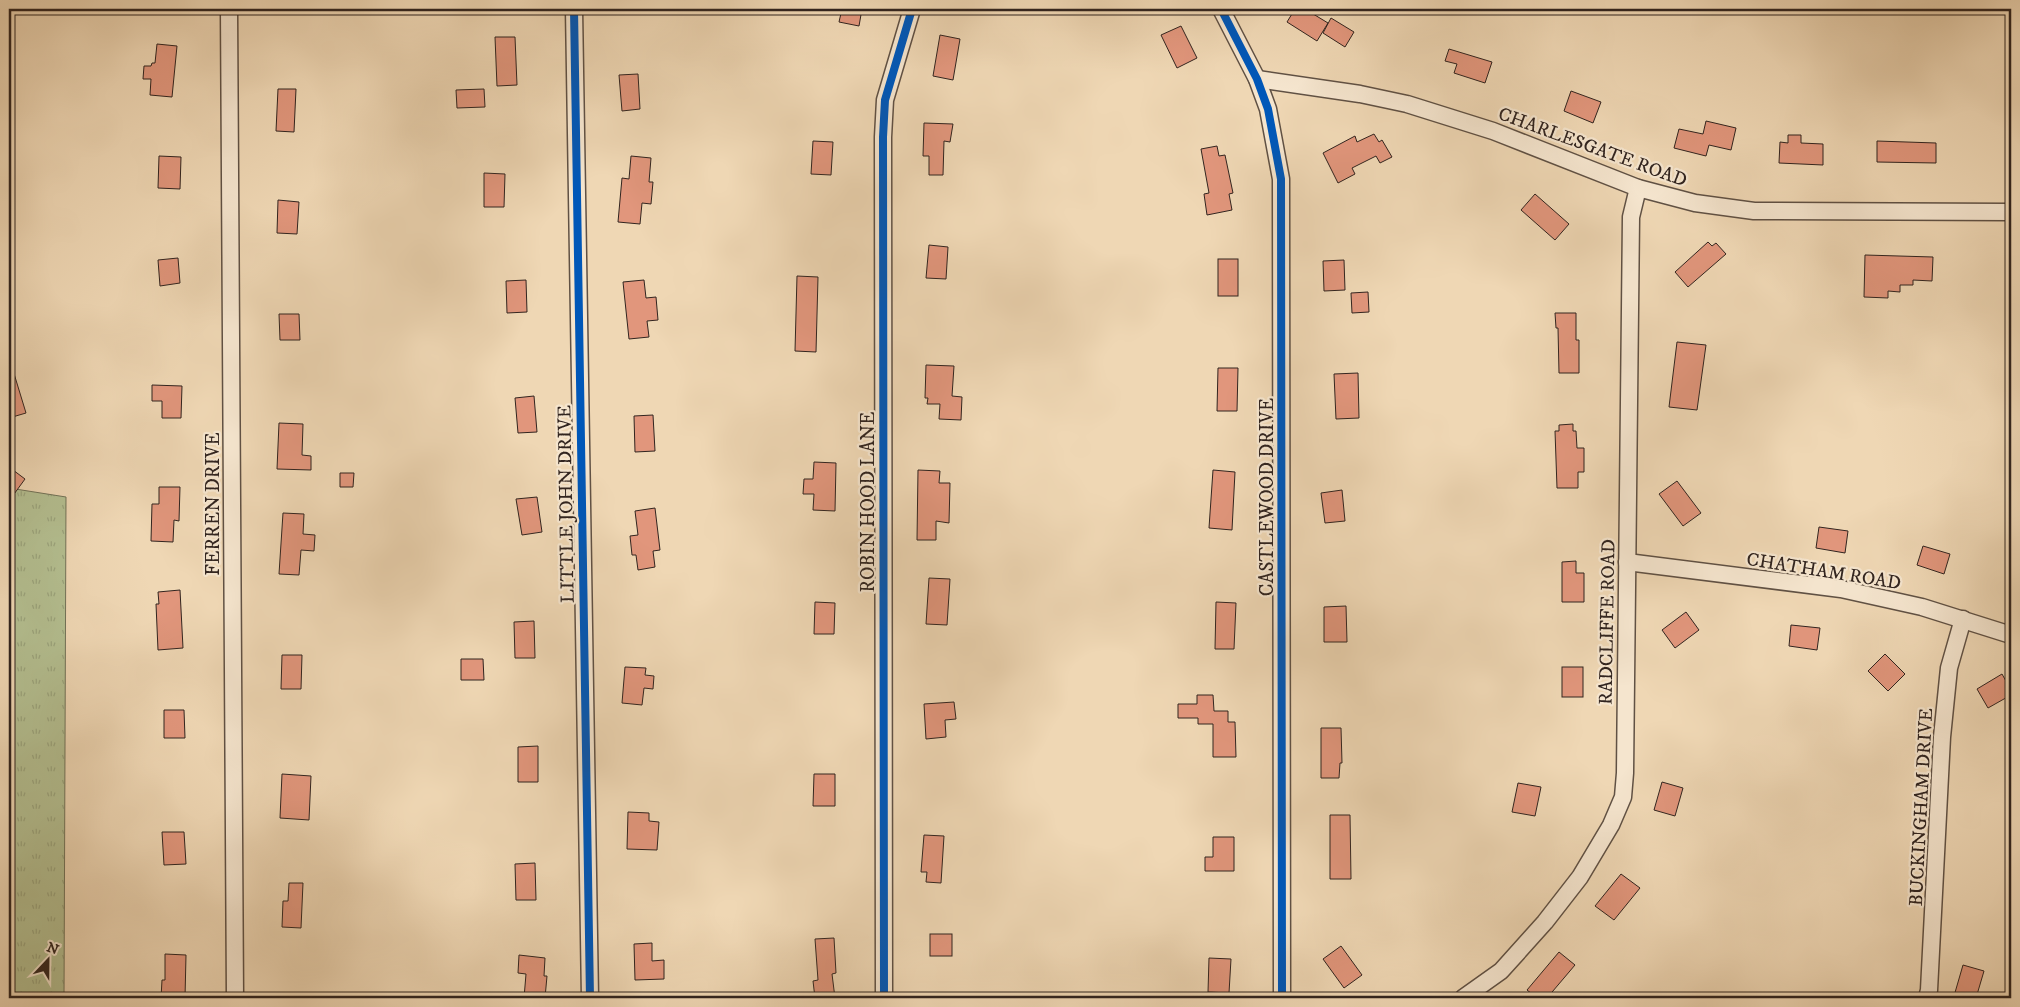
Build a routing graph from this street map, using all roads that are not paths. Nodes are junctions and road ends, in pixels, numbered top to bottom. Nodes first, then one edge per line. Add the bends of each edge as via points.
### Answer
1 (229, 9) edge
2 (574, 9) edge
3 (912, 9) edge
4 (1221, 9) edge
5 (1257, 79) junction
6 (1638, 188) junction
7 (2011, 212) edge
8 (1627, 562) junction
9 (1963, 619) junction
10 (2011, 635) edge
11 (235, 998) edge
12 (590, 998) edge
13 (884, 998) edge
14 (1282, 998) edge
15 (1463, 998) edge
16 (1927, 998) edge

1 - 11 street, FERREN DRIVE
2 - 12 street, LITTLE JOHN DRIVE
3 - 13 street, ROBIN HOOD LANE via 885,100 882,137
4 - 5 street, CASTLEWOOD DRIVE
5 - 6 street, CHARLESGATE ROAD via 1407,104 1493,131
5 - 14 street, CASTLEWOOD DRIVE via 1268,109 1282,188
6 - 7 street, CHARLESGATE ROAD via 1695,204 1754,211
6 - 8 street, RADCLIFFE ROAD via 1631,217
8 - 9 street, CHATHAM ROAD via 1841,589
8 - 15 street, RADCLIFFE ROAD via 1623,797 1611,825 1580,877 1545,922 1501,970
9 - 10 street, CHATHAM ROAD
9 - 16 street, BUCKINGHAM DRIVE via 1949,668 1942,737 1934,926

